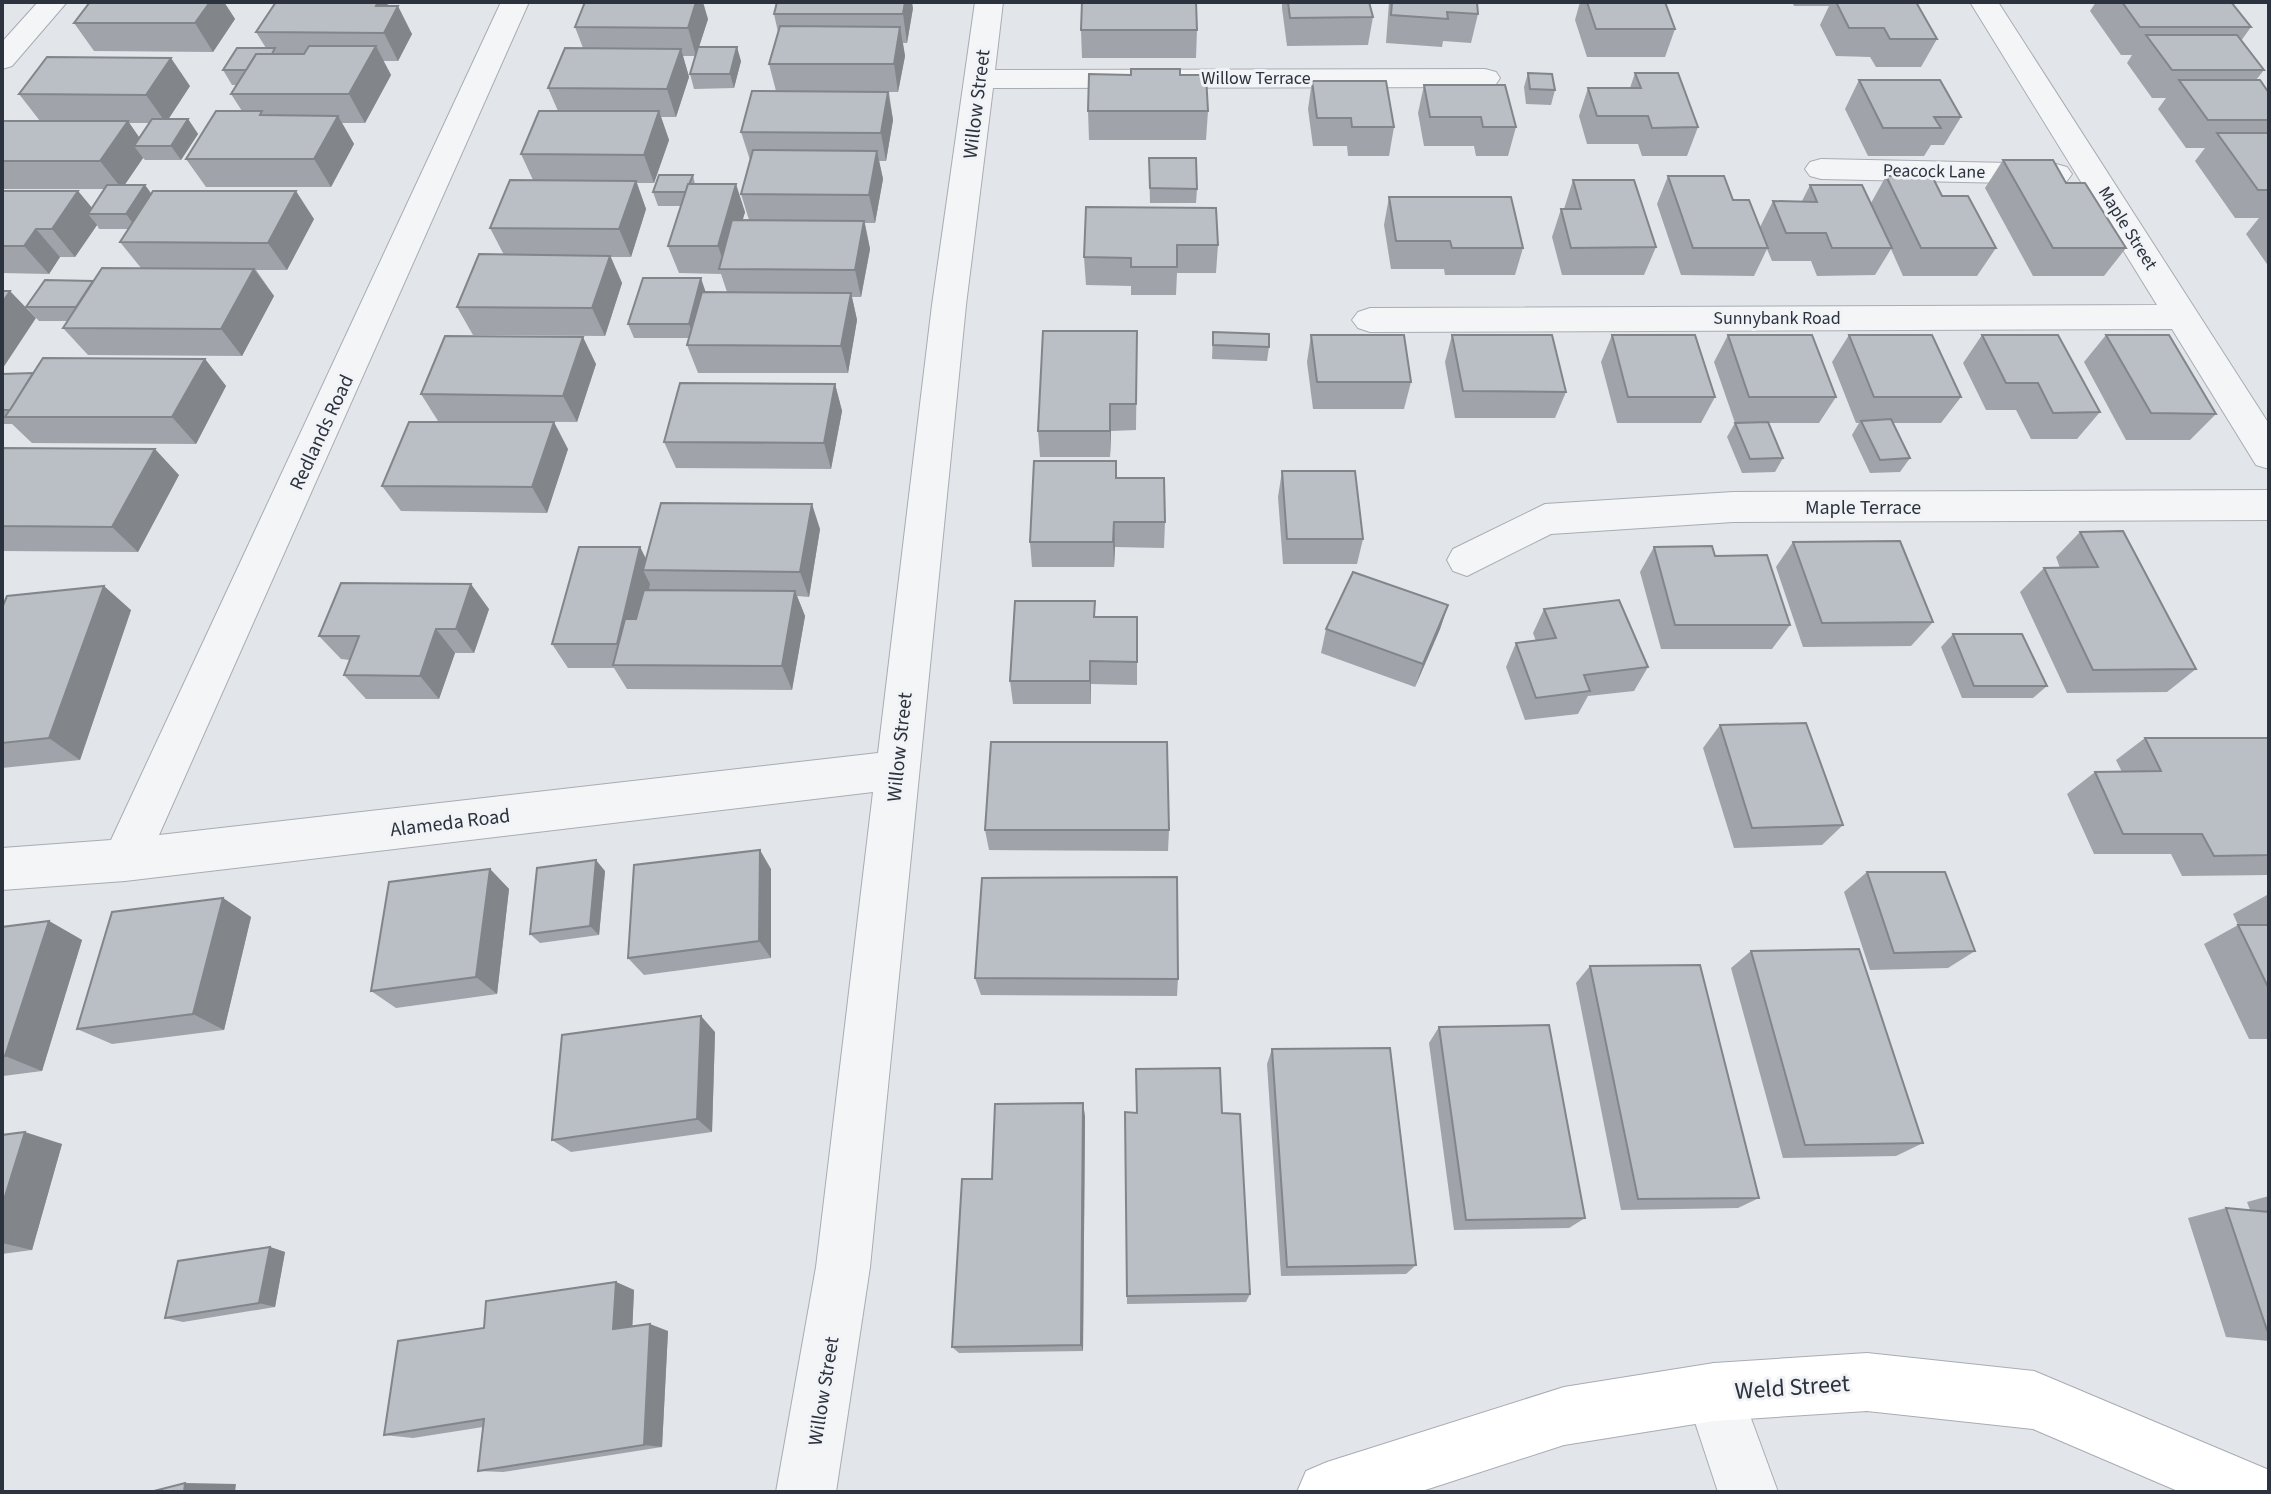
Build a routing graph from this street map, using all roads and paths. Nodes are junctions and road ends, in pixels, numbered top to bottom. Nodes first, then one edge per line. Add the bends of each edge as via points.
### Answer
1 (53, 2) edge
2 (515, 2) edge
3 (989, 2) edge
4 (1984, 2) edge
5 (2, 60) edge
6 (1485, 78) dead end
7 (979, 79) junction
8 (1821, 169) dead end
9 (2094, 175) junction
10 (2185, 317) junction
11 (1370, 320) dead end
12 (2266, 444) edge
13 (2269, 505) edge
14 (1467, 560) dead end
15 (897, 770) junction
16 (125, 860) junction
17 (2, 869) edge
18 (1714, 1392) junction
19 (806, 1492) edge
20 (1327, 1492) edge
21 (1748, 1492) edge
22 (2250, 1492) edge

1 - 5 street
2 - 16 street, Redlands Road
3 - 7 street, Willow Street
4 - 9 street, Maple Street
6 - 7 street, Willow Terrace
7 - 15 street, Willow Street
8 - 9 street, Peacock Lane
9 - 10 street, Maple Street
10 - 11 street, Sunnybank Road
10 - 12 street, Maple Street
13 - 14 street, Maple Terrace via 1733,507 1545,519
15 - 16 street, Alameda Road
15 - 19 street, Willow Street via 843,1267
16 - 17 street, Alameda Road
18 - 20 street, Weld Street via 1564,1416
18 - 21 street
18 - 22 street, Weld Street via 1867,1382 2034,1400

